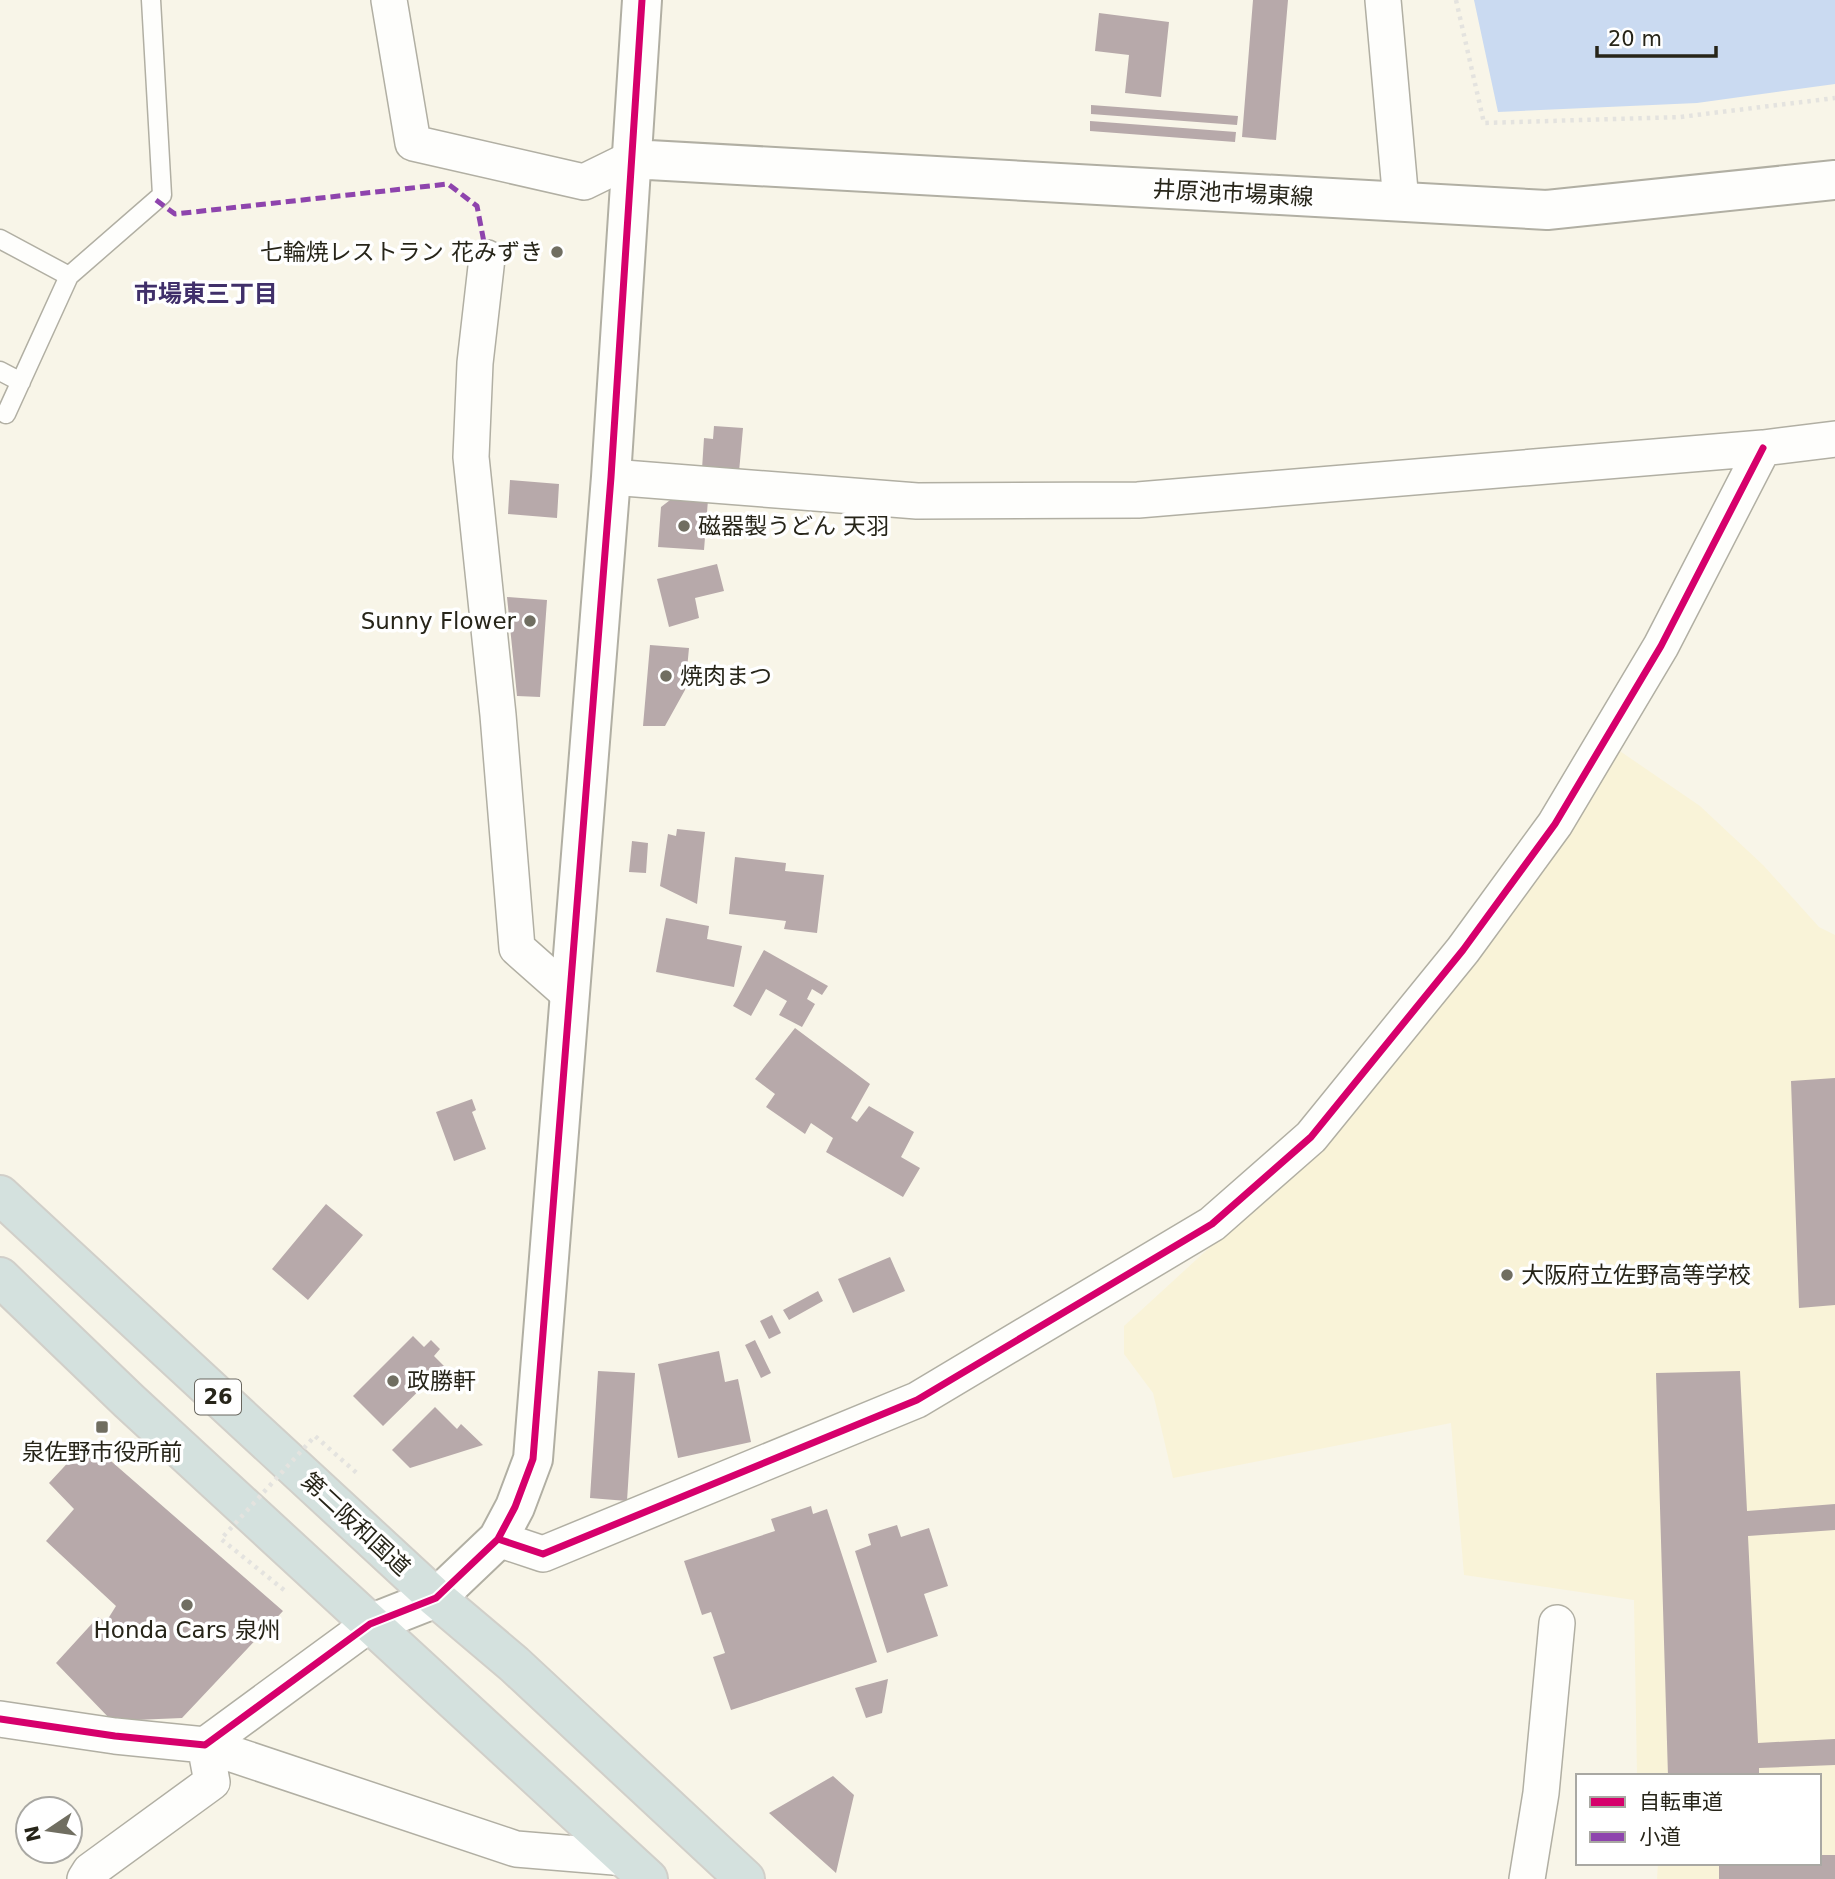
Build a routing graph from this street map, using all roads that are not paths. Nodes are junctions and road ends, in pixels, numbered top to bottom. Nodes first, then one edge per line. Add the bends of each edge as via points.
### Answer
1 (151, 0) edge
2 (389, 0) edge
3 (642, 0) edge
4 (1382, 0) edge
5 (631, 159) junction
6 (1835, 180) edge
7 (1401, 202) junction
8 (0, 239) edge
9 (487, 258) dead end
10 (69, 276) junction
11 (0, 371) edge
12 (21, 382) junction
13 (6, 414) dead end
14 (1835, 439) edge
15 (1763, 448) junction
16 (611, 477) junction
17 (570, 995) junction
18 (0, 1195) edge
19 (0, 1277) edge
20 (498, 1539) junction
21 (436, 1598) junction
22 (1557, 1623) dead end
23 (370, 1624) junction
24 (0, 1719) edge
25 (205, 1745) junction
26 (637, 1869) edge
27 (85, 1879) edge
28 (745, 1879) edge
29 (1527, 1879) edge

1 - 10 lane via 162,194
2 - 5 street via 413,143 584,182
3 - 5 street
4 - 7 street
5 - 7 street, 井原池市場東線
5 - 16 street
6 - 7 street, 井原池市場東線 via 1547,210
8 - 10 lane
9 - 17 street via 475,363 471,457 517,948
10 - 12 lane
11 - 12 lane
12 - 13 lane
14 - 15 street
15 - 16 street via 1138,500 918,501
15 - 20 street via 1661,646 1555,824 1463,950 1311,1137 1212,1224 917,1401 543,1554
16 - 17 street
17 - 20 street via 533,1459 516,1507
18 - 21 highway, 第二阪和国道 / 26
19 - 23 highway
20 - 21 street
21 - 23 street
21 - 28 highway, 第二阪和国道 / 26 via 514,1664
22 - 29 street via 1541,1793
23 - 25 street
23 - 26 highway
24 - 25 street
25 - 26 street via 516,1849
25 - 27 street via 212,1782

